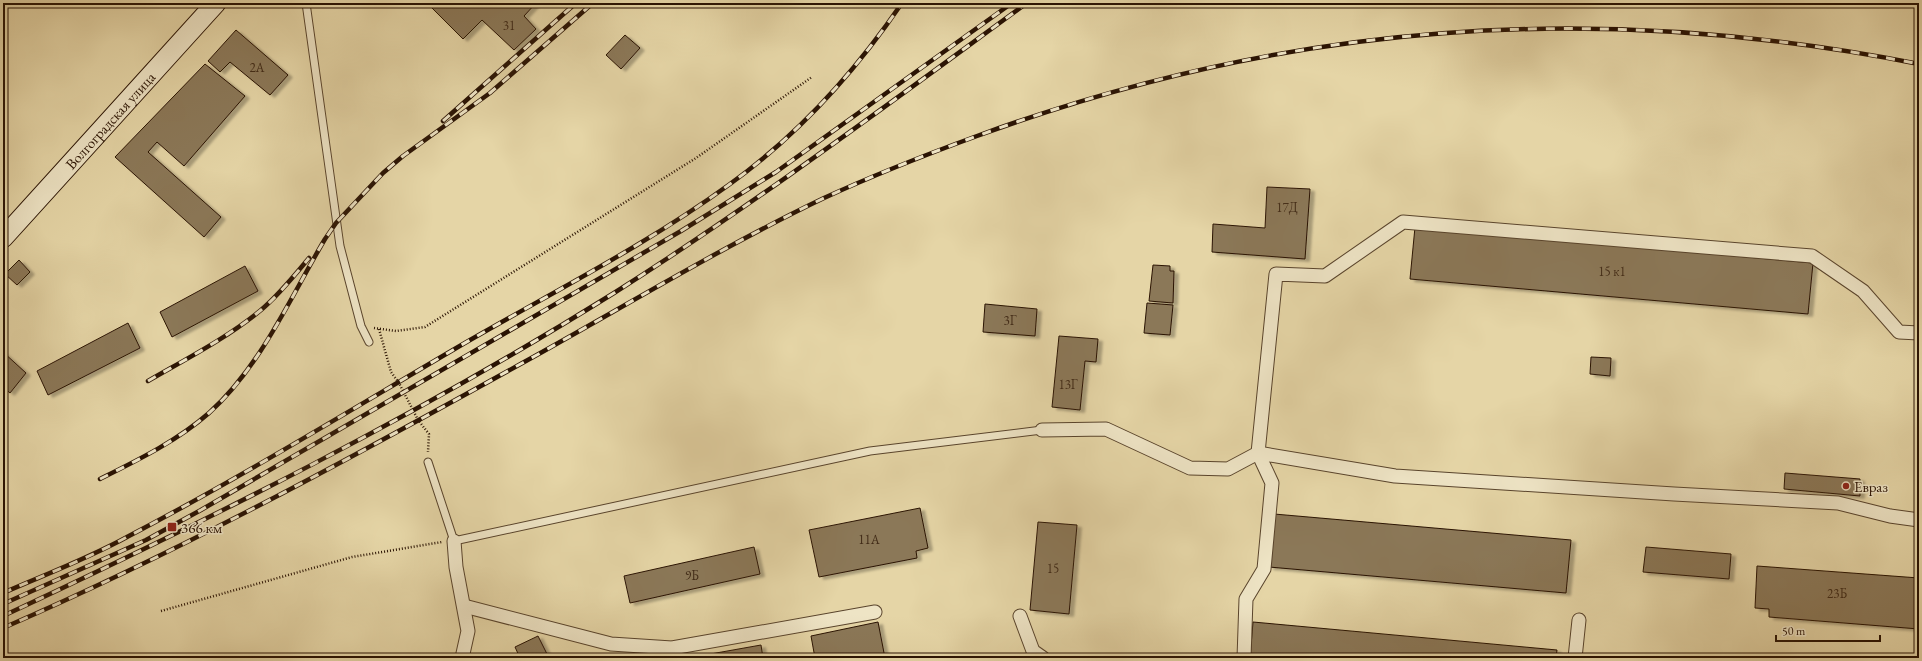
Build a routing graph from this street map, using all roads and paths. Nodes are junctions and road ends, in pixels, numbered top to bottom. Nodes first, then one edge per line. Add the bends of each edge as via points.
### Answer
1 (216, 3) edge
2 (306, 3) edge
3 (812, 77) dead end
4 (3, 238) edge
5 (361, 326) junction
6 (379, 329) junction
7 (1919, 332) edge
8 (369, 342) dead end
9 (1042, 430) joint
10 (1258, 453) junction
11 (428, 462) joint
12 (1919, 520) edge
13 (454, 541) junction
14 (464, 606) junction
15 (161, 611) dead end
16 (875, 612) dead end
17 (1020, 616) dead end
18 (1579, 620) dead end
19 (462, 658) edge
20 (1043, 658) edge
21 (1244, 658) edge
22 (1575, 658) edge

1 - 4 main road, Волгоградская улица
2 - 5 lane via 340,246
3 - 6 path via 696,158 425,327 396,332
5 - 6 path
5 - 8 lane
6 - 11 path via 392,372 418,420 429,434
7 - 10 street via 1899,332 1863,291 1812,256 1403,222 1325,276 1276,274
9 - 10 street via 1106,429 1190,468 1228,469
9 - 13 lane via 870,451
10 - 12 street via 1395,476 1838,503 1890,516
10 - 21 street via 1272,483 1264,569 1246,599
11 - 13 lane
13 - 14 street
13 - 15 path via 352,556
14 - 16 street via 611,644 672,648
14 - 19 street via 468,631
17 - 20 street via 1033,651
18 - 22 street

